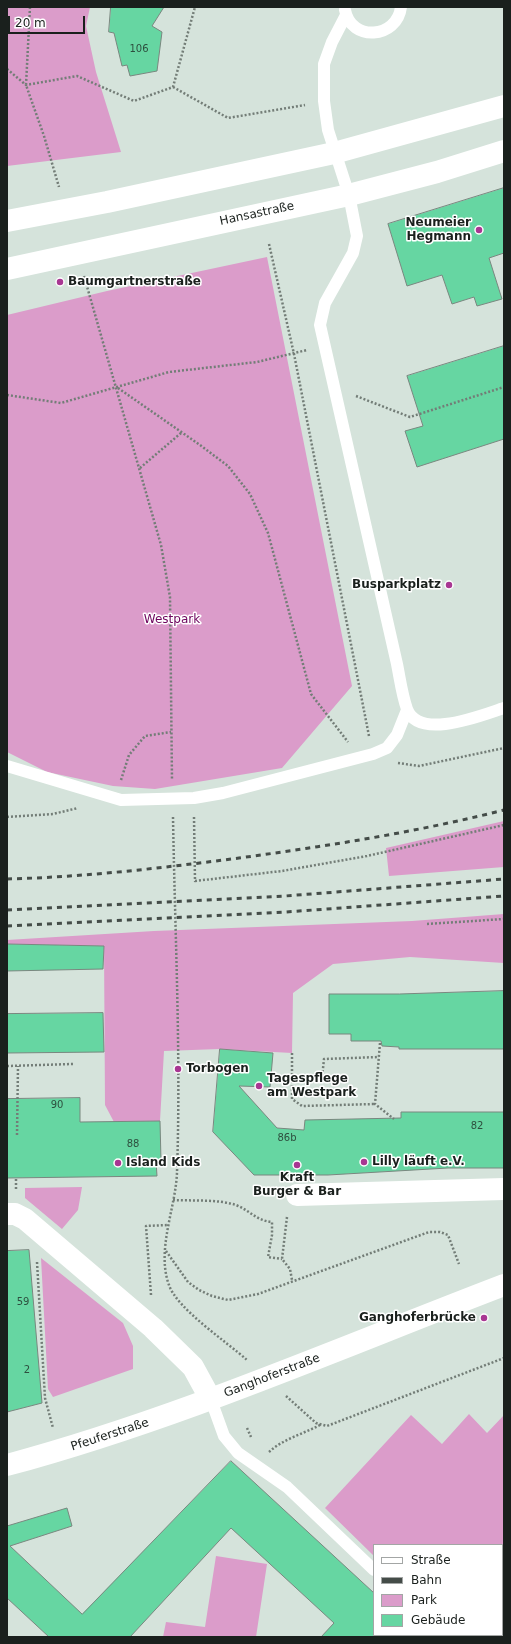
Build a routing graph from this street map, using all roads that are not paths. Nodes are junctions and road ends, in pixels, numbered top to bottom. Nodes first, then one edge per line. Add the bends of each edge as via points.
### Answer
1 (401, 7) edge
2 (345, 11) edge
3 (504, 106) edge
4 (504, 151) edge
5 (334, 153) junction
6 (349, 195) junction
7 (7, 221) edge
8 (7, 269) edge
9 (504, 708) edge
10 (407, 710) junction
11 (7, 766) edge
12 (504, 1189) edge
13 (297, 1195) dead end
14 (7, 1214) edge
15 (504, 1285) edge
16 (211, 1400) junction
17 (7, 1465) edge
18 (373, 1569) edge

1 - 2 lane via 397,21 391,27 374,34 357,29 350,23
2 - 5 lane via 324,64 324,101
3 - 5 main road
4 - 6 main road, Hansastraße
5 - 6 lane
5 - 7 main road
6 - 8 main road, Hansastraße
6 - 10 lane via 357,236 353,253 325,303 320,325
9 - 10 lane via 459,723 439,725 415,720
10 - 11 lane via 397,735 387,748 373,754 223,793 194,798 121,800
12 - 13 main road
14 - 16 main road, Ganghoferstraße via 15,1214 25,1219 56,1243 153,1328 193,1367
15 - 16 main road, Ganghoferstraße
16 - 17 main road, Pfeuferstraße via 60,1451
16 - 18 lane via 224,1436 238,1453 287,1487

